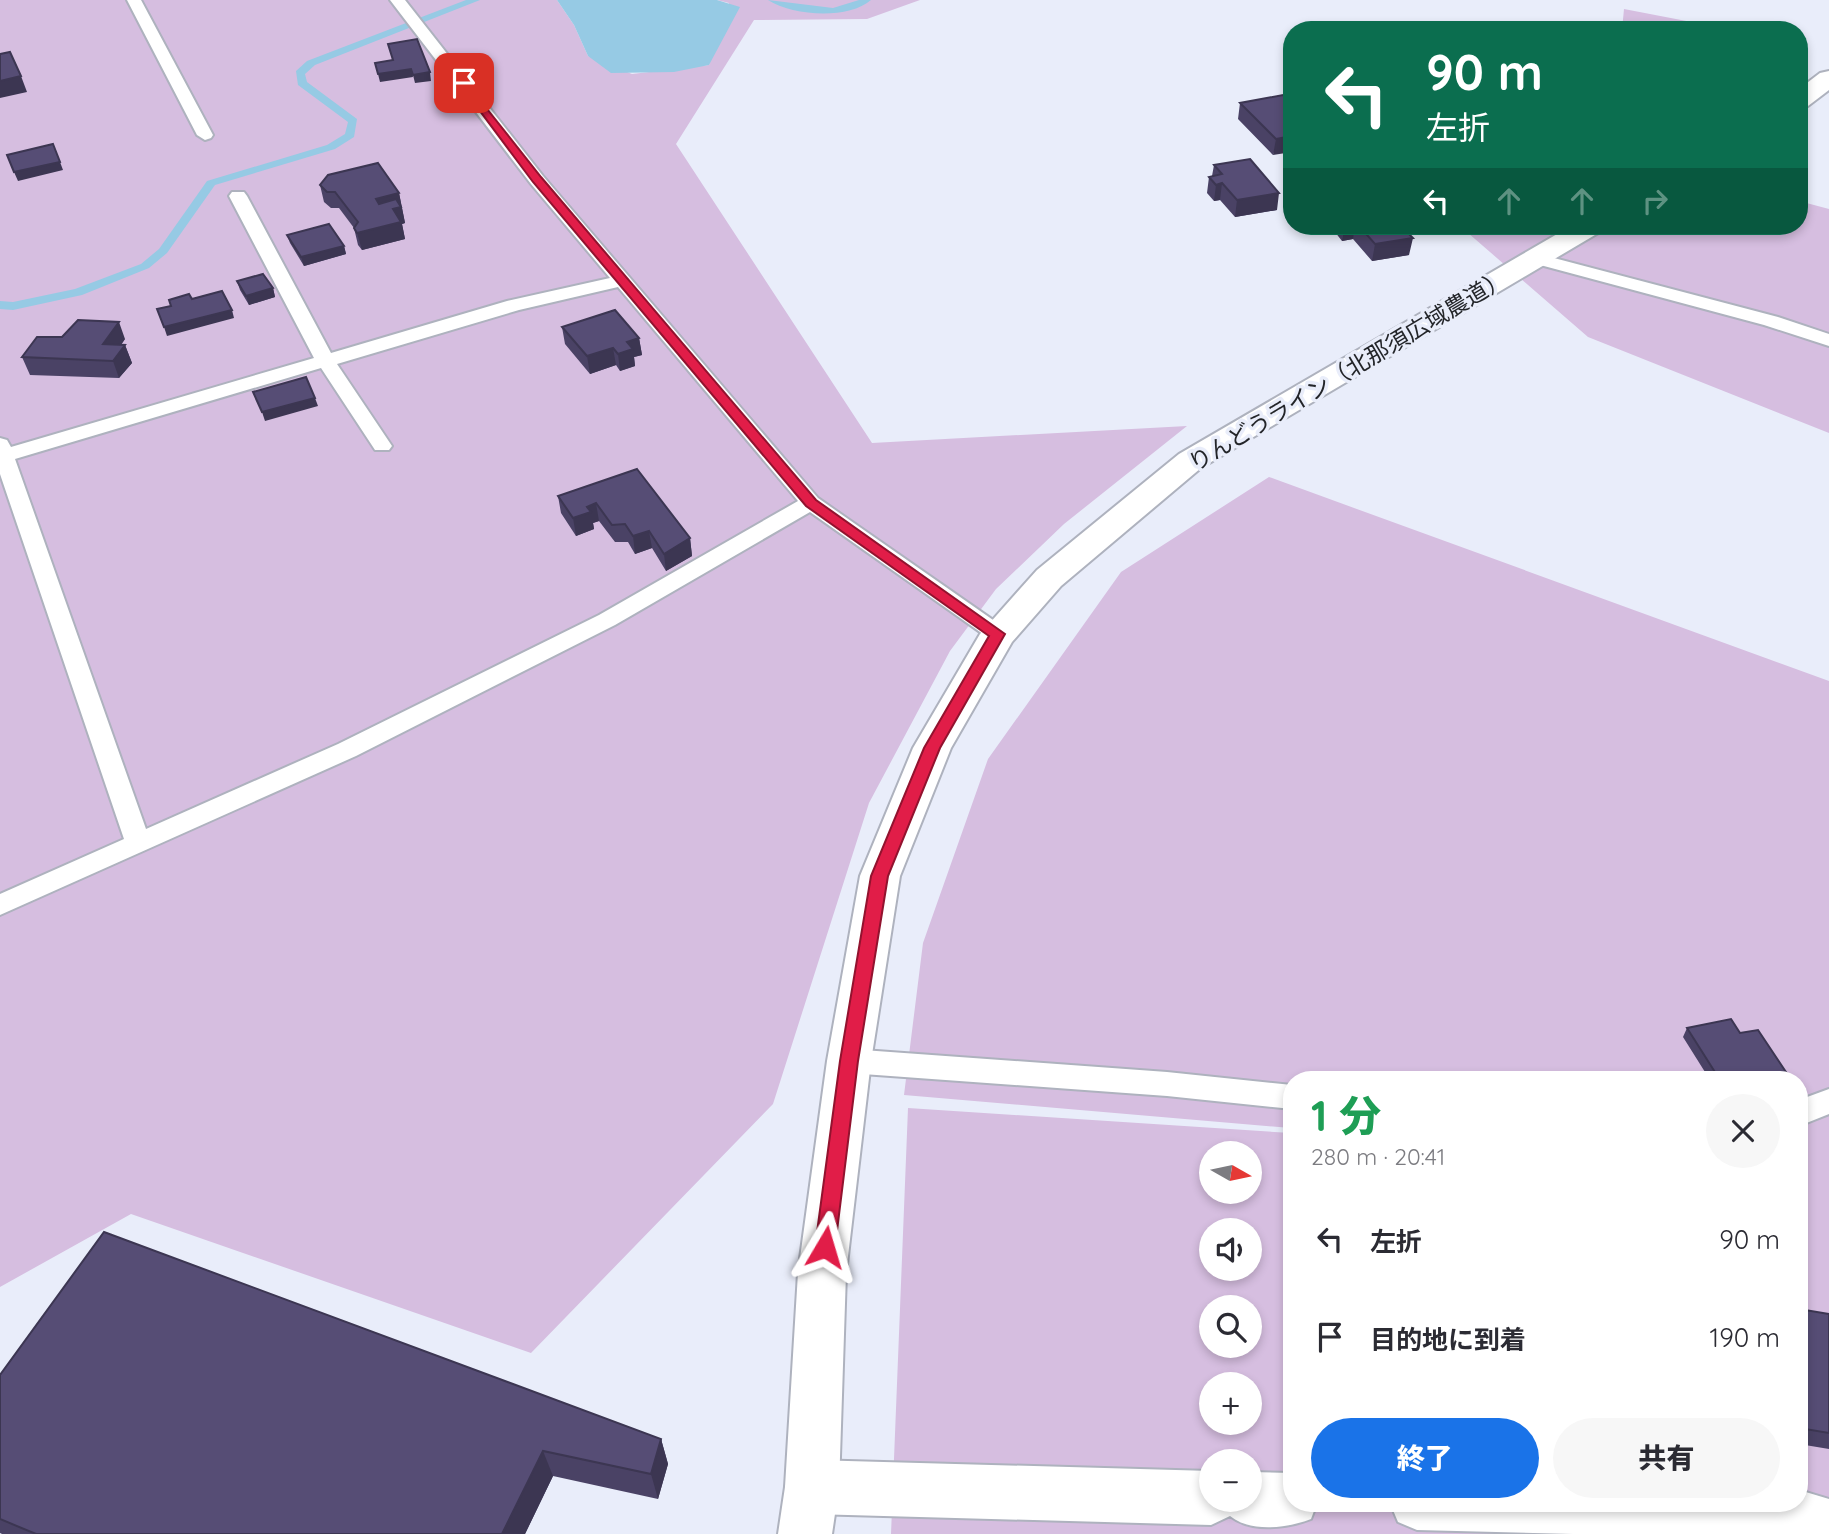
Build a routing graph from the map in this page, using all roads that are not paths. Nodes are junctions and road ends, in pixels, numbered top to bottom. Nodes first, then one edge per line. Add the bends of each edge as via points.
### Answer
1 (134, 0) edge
2 (397, 0) edge
3 (1829, 78) edge
4 (1808, 94) edge
5 (205, 135) dead end
6 (238, 196) dead end
7 (1575, 235) edge
8 (1535, 258) junction
9 (624, 280) junction
10 (1829, 340) edge
11 (326, 362) junction
12 (382, 446) dead end
13 (1, 452) edge
14 (811, 503) junction
15 (998, 634) junction
16 (138, 844) junction
17 (0, 905) edge
18 (849, 1061) junction
19 (1283, 1096) edge
20 (1829, 1101) edge
21 (1808, 1109) edge
22 (1199, 1497) edge
23 (1262, 1499) edge
24 (1283, 1500) edge
25 (809, 1510) edge
26 (1748, 1512) edge
27 (1829, 1526) edge

1 - 5 lane
2 - 9 lane via 537,180
3 - 4 street
6 - 11 lane
7 - 8 street, りんどうライン（北那須広域農道）
8 - 10 lane
8 - 15 street, りんどうライン（北那須広域農道） via 1190,461 1049,578
9 - 11 lane via 514,305
9 - 14 lane
11 - 12 lane
11 - 13 lane
13 - 16 lane
14 - 15 lane
14 - 16 lane via 607,620 347,750
15 - 18 street, りんどうライン（北那須広域農道） via 932,748 880,876
16 - 17 lane
18 - 19 lane
18 - 25 street, りんどうライン（北那須広域農道） via 822,1273
20 - 21 lane
22 - 25 street
23 - 24 street
26 - 27 street via 1785,1513

